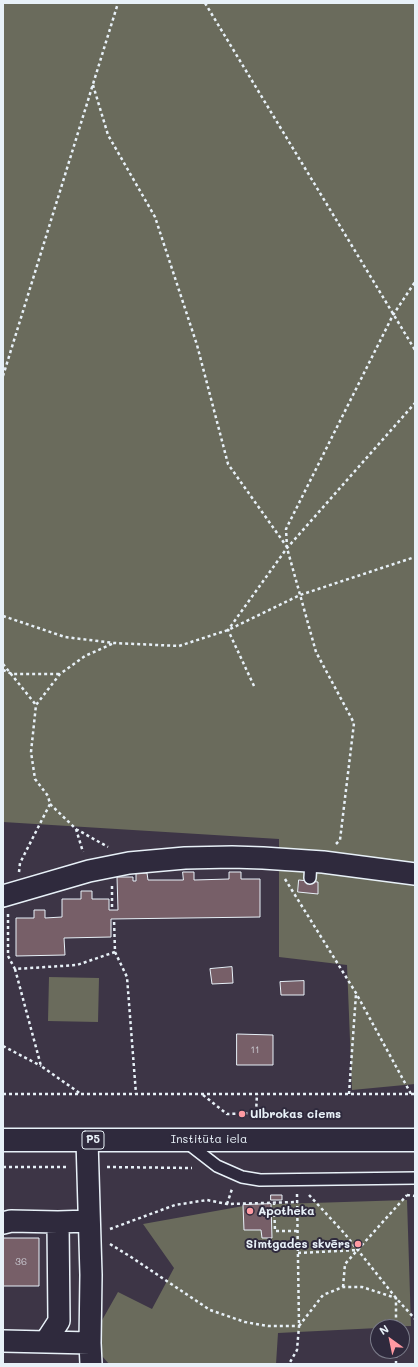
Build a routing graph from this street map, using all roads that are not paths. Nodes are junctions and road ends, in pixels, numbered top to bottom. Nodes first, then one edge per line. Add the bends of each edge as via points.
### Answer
1 (415, 874) edge
2 (8, 900) edge
3 (182, 1139) junction
4 (3, 1140) edge
5 (87, 1140) junction
6 (415, 1140) edge
7 (415, 1178) edge
8 (58, 1222) junction
9 (3, 1223) edge
10 (90, 1227) junction
11 (3, 1341) edge
12 (46, 1341) junction
13 (90, 1344) junction
14 (91, 1364) edge

1 - 2 street via 314,867 281,860 185,858 129,863 89,871
3 - 5 main road, Institūta iela / P5
3 - 6 main road, Institūta iela / P5
3 - 7 lane via 217,1166 242,1177 260,1180
4 - 5 main road, Institūta iela / P5
5 - 10 street
8 - 9 street
8 - 10 street
8 - 12 street via 59,1321
10 - 13 street
11 - 12 street
12 - 13 street
13 - 14 street

